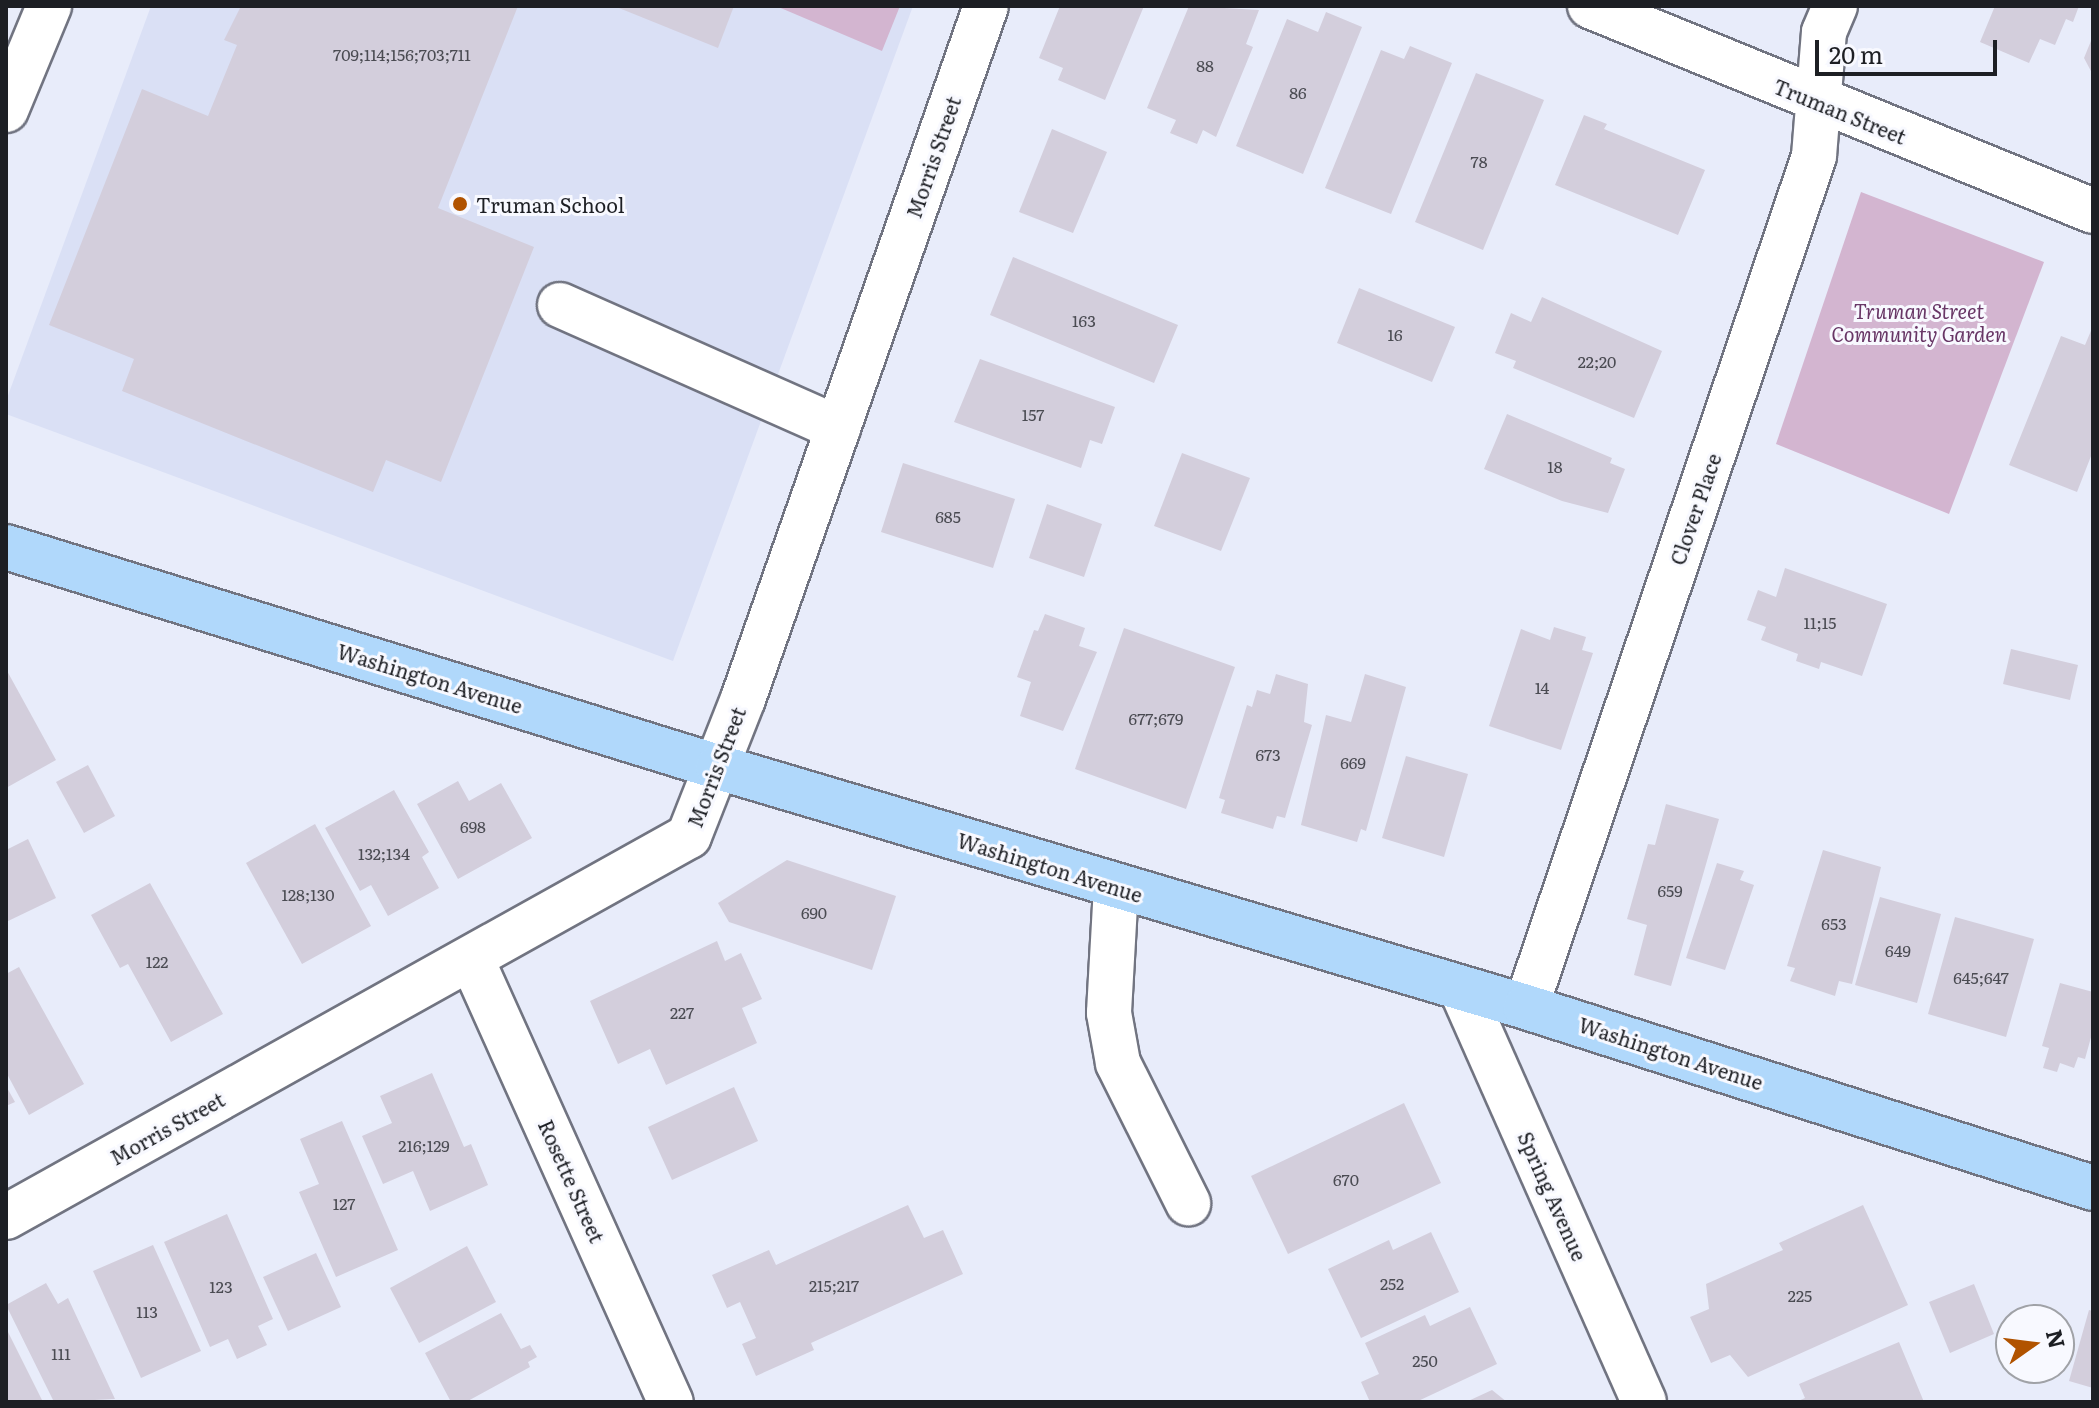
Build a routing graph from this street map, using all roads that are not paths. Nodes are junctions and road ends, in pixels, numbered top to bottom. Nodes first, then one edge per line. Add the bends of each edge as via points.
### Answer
1 (49, 6) edge
2 (986, 6) edge
3 (1590, 6) edge
4 (1835, 6) edge
5 (1821, 104) junction
6 (6, 110) edge
7 (2093, 211) edge
8 (560, 305) dead end
9 (838, 428) junction
10 (6, 547) edge
11 (718, 767) junction
12 (1116, 887) junction
13 (472, 960) junction
14 (1462, 991) junction
15 (1526, 1007) junction
16 (2093, 1188) edge
17 (1188, 1203) dead end
18 (6, 1217) edge
19 (671, 1402) edge
20 (1644, 1402) edge

1 - 6 street
2 - 9 street, Morris Street
3 - 5 street, Truman Street
4 - 5 street, Clover Place via 1824,32
5 - 7 street, Truman Street
5 - 15 street, Clover Place via 1809,171
8 - 9 street
9 - 11 street, Morris Street
10 - 11 main road, Washington Avenue
11 - 12 main road, Washington Avenue
11 - 13 street, Morris Street via 689,836
12 - 14 main road, Washington Avenue
12 - 17 street via 1109,1013 1118,1063
13 - 18 street, Morris Street
13 - 19 street, Rosette Street
14 - 15 main road, Washington Avenue
14 - 20 street, Spring Avenue
15 - 16 main road, Washington Avenue

